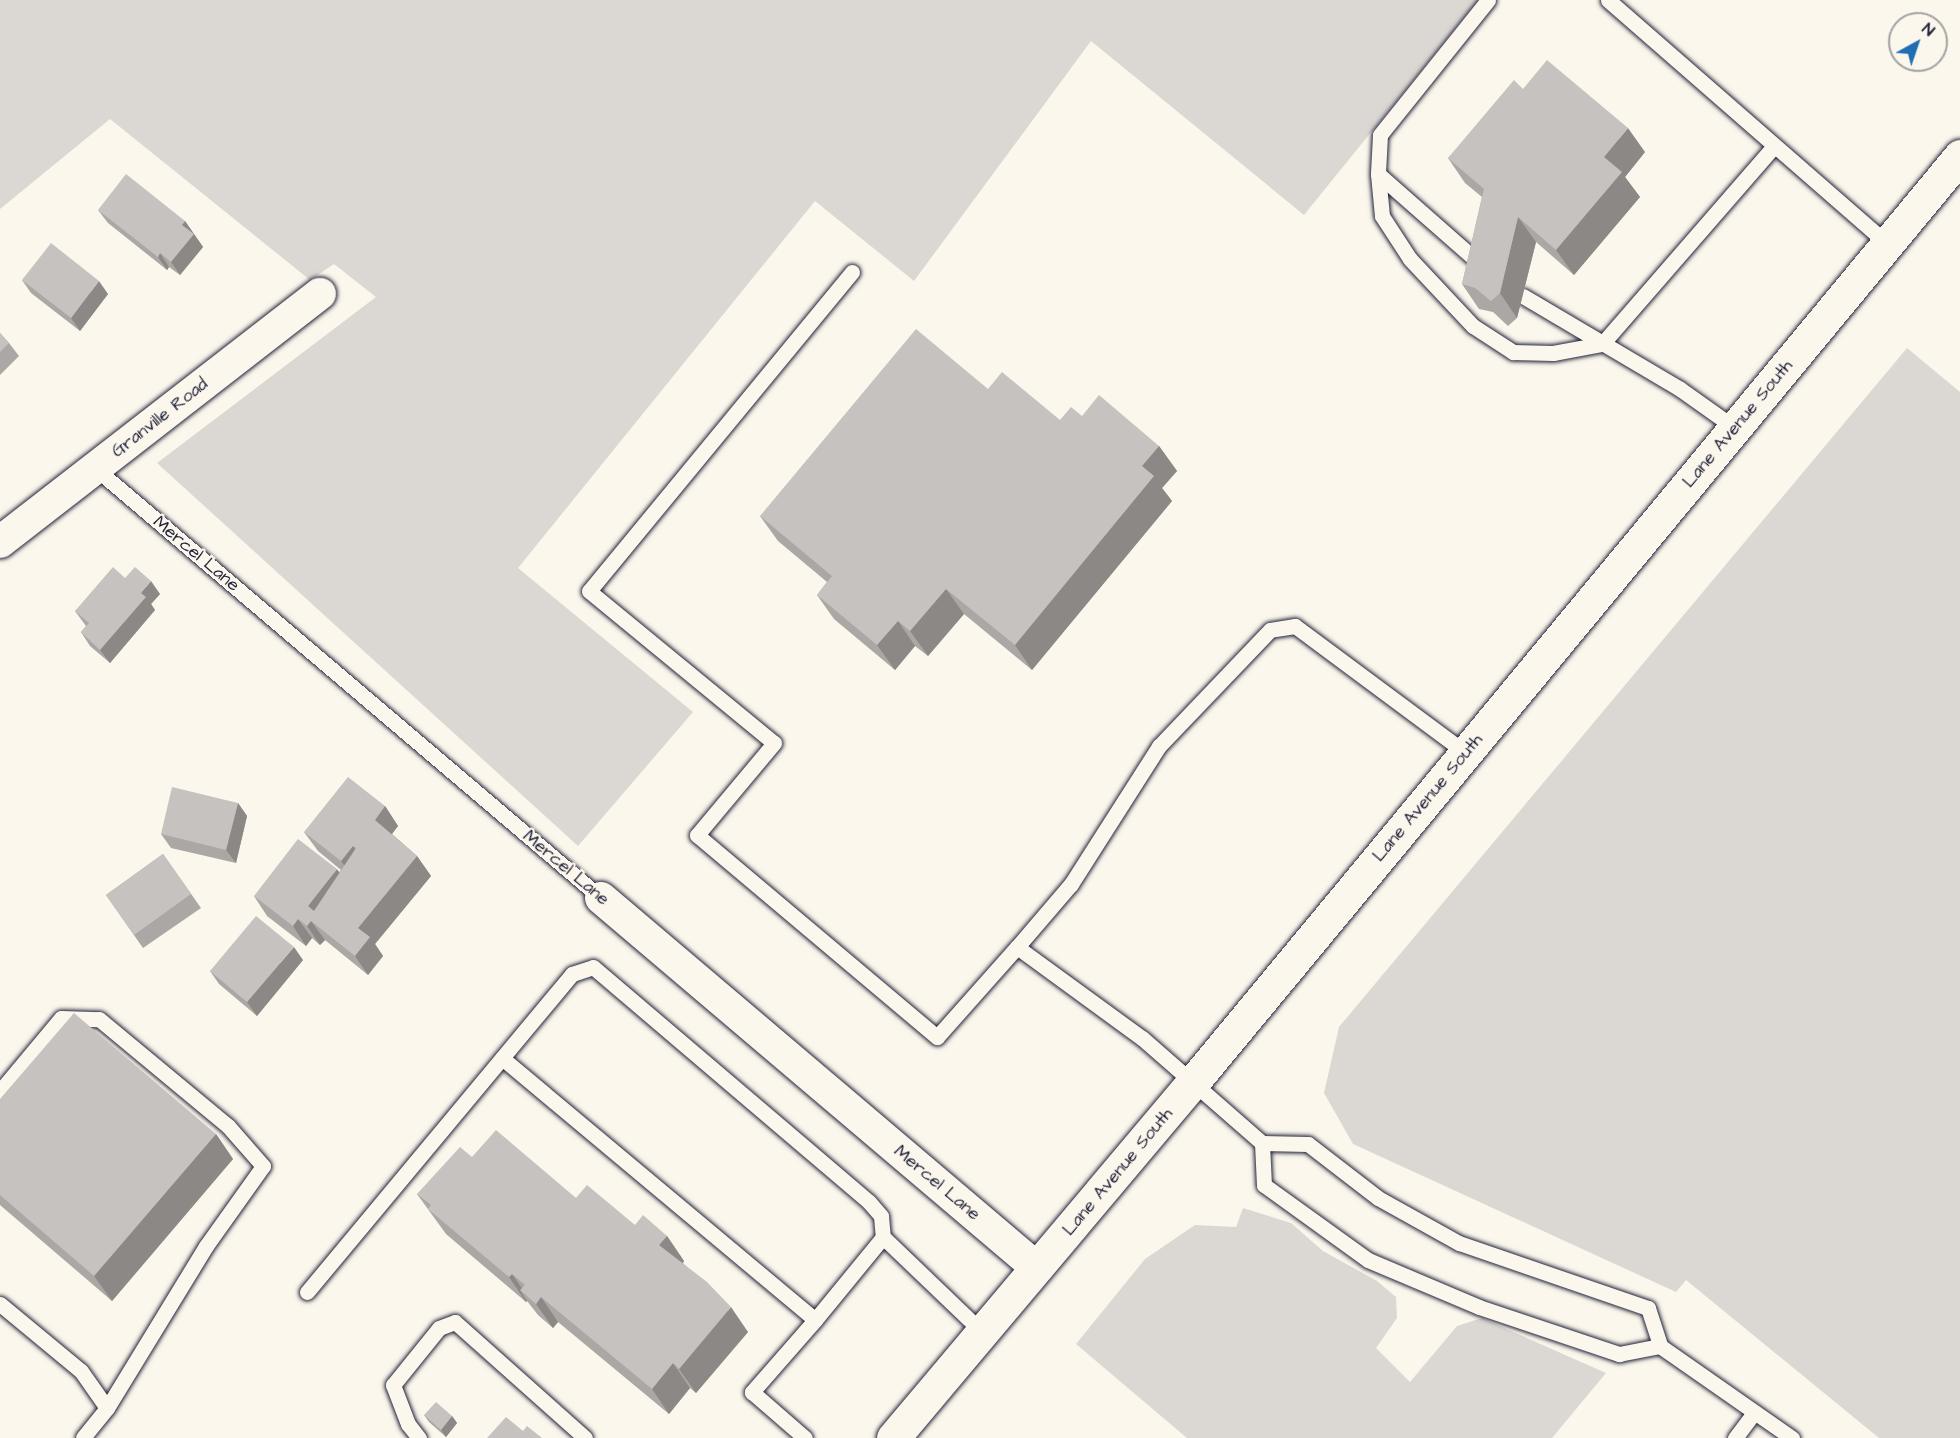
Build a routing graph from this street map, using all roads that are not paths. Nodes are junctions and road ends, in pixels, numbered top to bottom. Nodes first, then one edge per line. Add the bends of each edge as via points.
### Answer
1 (1488, 0) edge
2 (1608, 0) edge
3 (1774, 146) junction
4 (1960, 156) edge
5 (1378, 174) junction
6 (1887, 243) junction
7 (1488, 271) edge
8 (852, 272) dead end
9 (320, 294) dead end
10 (1523, 296) dead end
11 (1602, 344) junction
12 (1735, 428) junction
13 (95, 468) junction
14 (0, 542) edge
15 (1466, 753) junction
16 (601, 898) joint
17 (1017, 947) junction
18 (502, 1058) junction
19 (1194, 1081) junction
20 (0, 1091) edge
21 (1262, 1143) junction
22 (883, 1237) junction
23 (1037, 1268) junction
24 (307, 1292) dead end
25 (0, 1304) edge
26 (815, 1320) junction
27 (983, 1333) junction
28 (1660, 1346) junction
29 (107, 1408) junction
30 (1754, 1413) junction
31 (83, 1438) edge
32 (419, 1438) edge
33 (585, 1438) edge
34 (805, 1438) edge
35 (893, 1438) edge
36 (1735, 1438) edge
37 (1792, 1438) edge

1 - 5 lane via 1380,135
2 - 3 lane
3 - 6 lane
3 - 11 lane
4 - 6 main road, Lane Avenue South
5 - 7 lane
5 - 11 lane via 1382,216 1410,259 1473,326 1513,352 1553,353
6 - 12 main road, Lane Avenue South
8 - 17 lane via 589,591 774,743 697,835 937,1037
9 - 13 street, Granville Road
10 - 11 lane
11 - 12 lane via 1680,389
12 - 15 main road, Lane Avenue South
13 - 14 street, Granville Road
13 - 16 lane, Mercel Lane
15 - 17 lane via 1295,626 1270,630 1160,746 1071,884
15 - 19 main road, Lane Avenue South
16 - 23 street, Mercel Lane
17 - 19 lane
18 - 22 lane via 572,975 593,967 868,1202 881,1216
18 - 24 lane
18 - 26 lane
19 - 21 lane
19 - 23 main road, Lane Avenue South
20 - 29 lane via 61,1018 99,1019 228,1126 263,1166 206,1246
21 - 28 lane via 1308,1144 1378,1198 1459,1243 1648,1308
21 - 28 lane via 1264,1185 1368,1260 1479,1307 1619,1354
22 - 26 lane
22 - 27 lane
23 - 27 main road, Lane Avenue South
25 - 29 lane via 81,1371
26 - 34 lane via 753,1392
27 - 35 main road, Lane Avenue South
28 - 30 lane
29 - 31 lane
30 - 36 lane
30 - 37 lane
32 - 33 lane via 408,1424 393,1385 439,1328 455,1322

